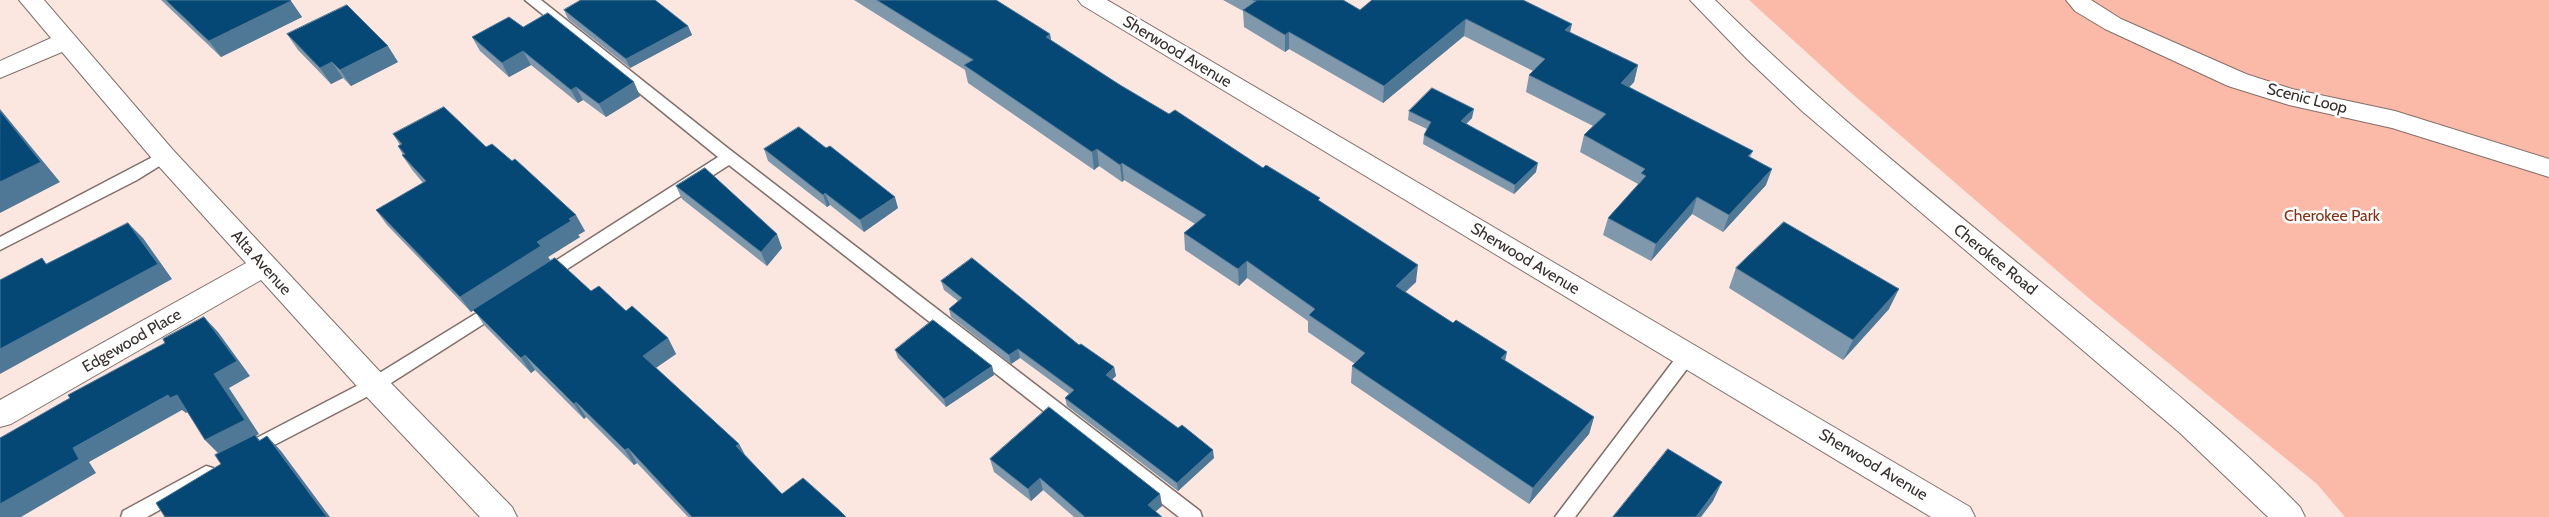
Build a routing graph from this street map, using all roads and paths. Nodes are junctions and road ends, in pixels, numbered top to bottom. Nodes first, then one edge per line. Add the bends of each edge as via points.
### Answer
1 (31, 0) edge
2 (532, 0) edge
3 (1090, 0) edge
4 (1702, 0) edge
5 (2076, 2) edge
6 (66, 41) junction
7 (0, 70) edge
8 (164, 156) junction
9 (729, 157) junction
10 (2549, 168) edge
11 (0, 244) edge
12 (264, 266) junction
13 (531, 285) edge
14 (514, 295) edge
15 (1688, 356) junction
16 (374, 386) junction
17 (0, 416) edge
18 (130, 517) edge
19 (501, 517) edge
20 (1193, 517) edge
21 (1564, 517) edge
22 (1959, 517) edge
23 (2290, 517) edge

1 - 6 street, Alta Avenue
2 - 9 lane
3 - 15 street, Sherwood Avenue
4 - 23 street, Cherokee Road via 1830,125 2109,354 2253,479
5 - 10 street, Scenic Loop via 2113,24 2237,80 2289,97 2395,120
6 - 7 street
6 - 8 street, Alta Avenue
8 - 11 lane
8 - 12 street, Alta Avenue
9 - 13 lane
9 - 20 lane
12 - 16 street, Alta Avenue
12 - 17 street, Edgewood Place
14 - 16 lane
15 - 21 lane
15 - 22 street, Sherwood Avenue
16 - 18 lane via 227,462
16 - 19 street, Alta Avenue

